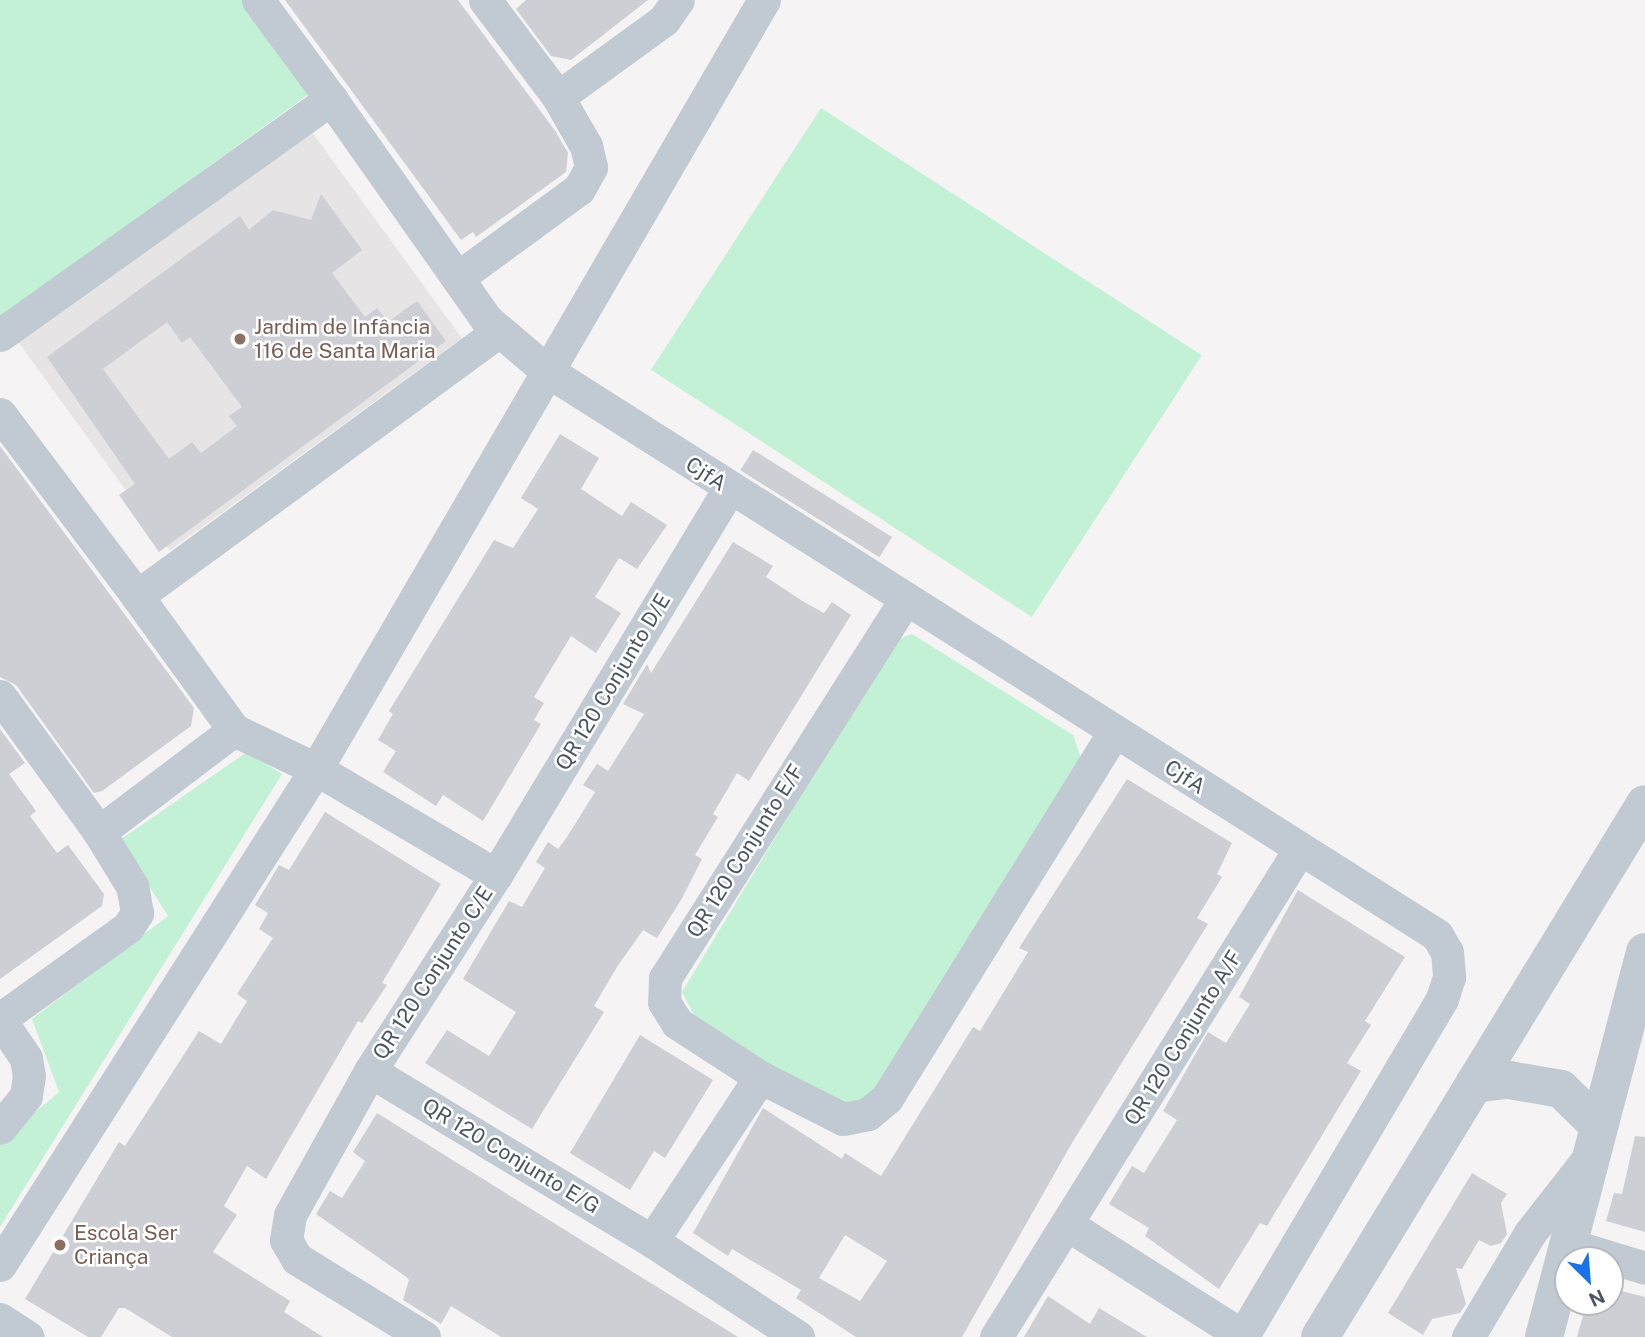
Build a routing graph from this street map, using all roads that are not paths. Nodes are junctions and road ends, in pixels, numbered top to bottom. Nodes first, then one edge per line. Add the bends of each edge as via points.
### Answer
1 (258, 0) edge
2 (485, 0) edge
3 (678, 0) edge
4 (764, 0) edge
5 (558, 97) junction
6 (331, 99) junction
7 (460, 276) junction
8 (498, 332) junction
9 (0, 335) edge
10 (546, 370) junction
11 (0, 414) edge
12 (729, 489) junction
13 (137, 596) junction
14 (905, 600) junction
15 (0, 696) edge
16 (234, 730) junction
17 (1114, 732) junction
18 (316, 769) junction
19 (1645, 804) edge
20 (99, 832) junction
21 (1299, 850) junction
22 (496, 875) junction
23 (1645, 952) edge
24 (0, 1019) edge
25 (370, 1071) junction
26 (760, 1077) junction
27 (1474, 1084) junction
28 (1597, 1124) junction
29 (0, 1128) edge
30 (1587, 1160) junction
31 (1068, 1225) junction
32 (652, 1241) junction
33 (1570, 1245) junction
34 (0, 1265) edge
35 (1645, 1268) edge
36 (0, 1319) edge
37 (1243, 1336) edge
38 (28, 1337) edge
39 (424, 1337) edge
40 (798, 1337) edge
41 (996, 1337) edge
42 (1320, 1337) edge
43 (1468, 1337) edge
44 (1544, 1337) edge

1 - 6 street, CjfA
2 - 5 street
3 - 5 street via 664,20
4 - 10 street
5 - 7 street via 586,146 591,167 579,189
6 - 7 street, CjfA
6 - 9 street
7 - 8 street, CjfA
8 - 10 street, CjfA
8 - 13 street
10 - 12 street, CjfA
10 - 18 street
11 - 13 street
12 - 14 street, CjfA
12 - 22 street, QR 120 Conjunto D/E
13 - 16 street
14 - 17 street, CjfA
14 - 26 street, QR 120 Conjunto E/F via 665,978 664,1002 677,1023
15 - 20 street
16 - 18 street
16 - 20 street
17 - 21 street, CjfA
17 - 26 street, QR 120 Conjunto E/F via 887,1098 868,1114 843,1119
18 - 22 street
18 - 34 street
19 - 27 street
20 - 24 street via 132,886 137,913 128,926
21 - 31 street, QR 120 Conjunto A/F
21 - 37 street, CjfA via 1437,936 1447,952 1449,977 1442,999
22 - 25 street, QR 120 Conjunto C/E
23 - 28 street
24 - 29 street via 26,1058 29,1076 26,1096
25 - 32 street, QR 120 Conjunto E/G
25 - 39 street, QR 120 Conjunto C/E via 290,1214 286,1240 297,1259
26 - 32 street
27 - 28 street via 1510,1080 1561,1089
27 - 42 street
28 - 30 street
30 - 33 street
30 - 43 street via 1530,1233
31 - 37 street
31 - 41 street, QR 120 Conjunto A/F
32 - 40 street, QR 120 Conjunto E/G
33 - 35 street
33 - 44 street
36 - 38 street

